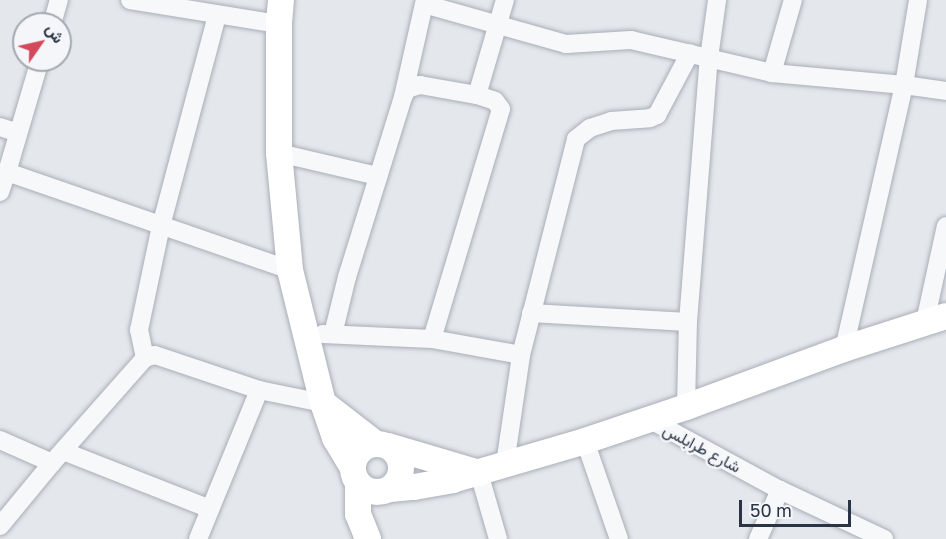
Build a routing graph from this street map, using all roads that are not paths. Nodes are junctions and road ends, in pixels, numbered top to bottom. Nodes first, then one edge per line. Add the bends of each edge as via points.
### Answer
1 (130, 0) edge
2 (505, 0) edge
3 (717, 0) edge
4 (793, 0) edge
5 (918, 0) edge
6 (280, 12) edge
7 (217, 15) junction
8 (498, 26) junction
9 (690, 53) junction
10 (710, 58) junction
11 (36, 72) edge
12 (772, 72) junction
13 (904, 85) junction
14 (946, 92) edge
15 (477, 95) junction
16 (403, 97) junction
17 (0, 127) edge
18 (18, 133) junction
19 (279, 153) junction
20 (7, 172) junction
21 (378, 176) junction
22 (0, 192) edge
23 (160, 226) junction
24 (946, 226) edge
25 (290, 270) junction
26 (531, 313) junction
27 (936, 319) edge
28 (688, 322) junction
29 (304, 332) junction
30 (333, 334) junction
31 (432, 339) junction
32 (844, 349) junction
33 (521, 355) junction
34 (146, 358) junction
35 (260, 390) junction
36 (323, 404) junction
37 (686, 407) junction
38 (649, 419) junction
39 (0, 440) edge
40 (585, 441) junction
41 (382, 445) junction
42 (58, 457) junction
43 (505, 464) junction
44 (479, 473) junction
45 (355, 475) junction
46 (386, 490) junction
47 (780, 490) junction
48 (210, 509) junction
49 (0, 526) edge
50 (0, 535) edge
51 (8, 539) edge
52 (198, 539) edge
53 (369, 539) edge
54 (498, 539) edge
55 (619, 539) edge
56 (758, 539) edge
57 (884, 539) edge

1 - 7 street
2 - 8 street
3 - 10 street
4 - 12 street
5 - 13 street
6 - 7 street
6 - 19 street
7 - 23 street
8 - 9 street via 566,44 631,40
8 - 15 street
8 - 16 street via 424,4
9 - 10 street
9 - 26 street via 657,115 611,121 590,128 576,139
10 - 12 street
10 - 28 street
11 - 18 street
12 - 13 street
13 - 14 street
13 - 32 street
15 - 16 street via 414,85
15 - 31 street via 499,104 501,114
16 - 21 street
17 - 18 street
18 - 20 street
19 - 21 street
19 - 25 street
20 - 22 street
20 - 23 street
21 - 30 street
23 - 25 street
23 - 34 street via 139,330
24 - 27 street
25 - 29 street
26 - 28 street
26 - 33 street
27 - 32 street
28 - 37 street
29 - 30 street
29 - 36 street
30 - 31 street
31 - 33 street
32 - 37 street
33 - 43 street
34 - 35 street via 155,355
34 - 42 street
35 - 36 street
35 - 48 street
36 - 41 street
36 - 45 street via 338,446
37 - 38 street
38 - 40 street
38 - 47 street, شارع طرابلس
39 - 42 street
40 - 43 street
40 - 55 street
41 - 44 street
41 - 45 street via 360,450
41 - 46 street via 394,451 401,466 398,480
42 - 48 street
42 - 49 street
43 - 44 street
44 - 46 street
44 - 54 street
45 - 46 street via 369,491
45 - 53 street via 358,514
46 - 53 street
47 - 56 street
47 - 57 street, شارع طرابلس
48 - 52 street
50 - 51 street

